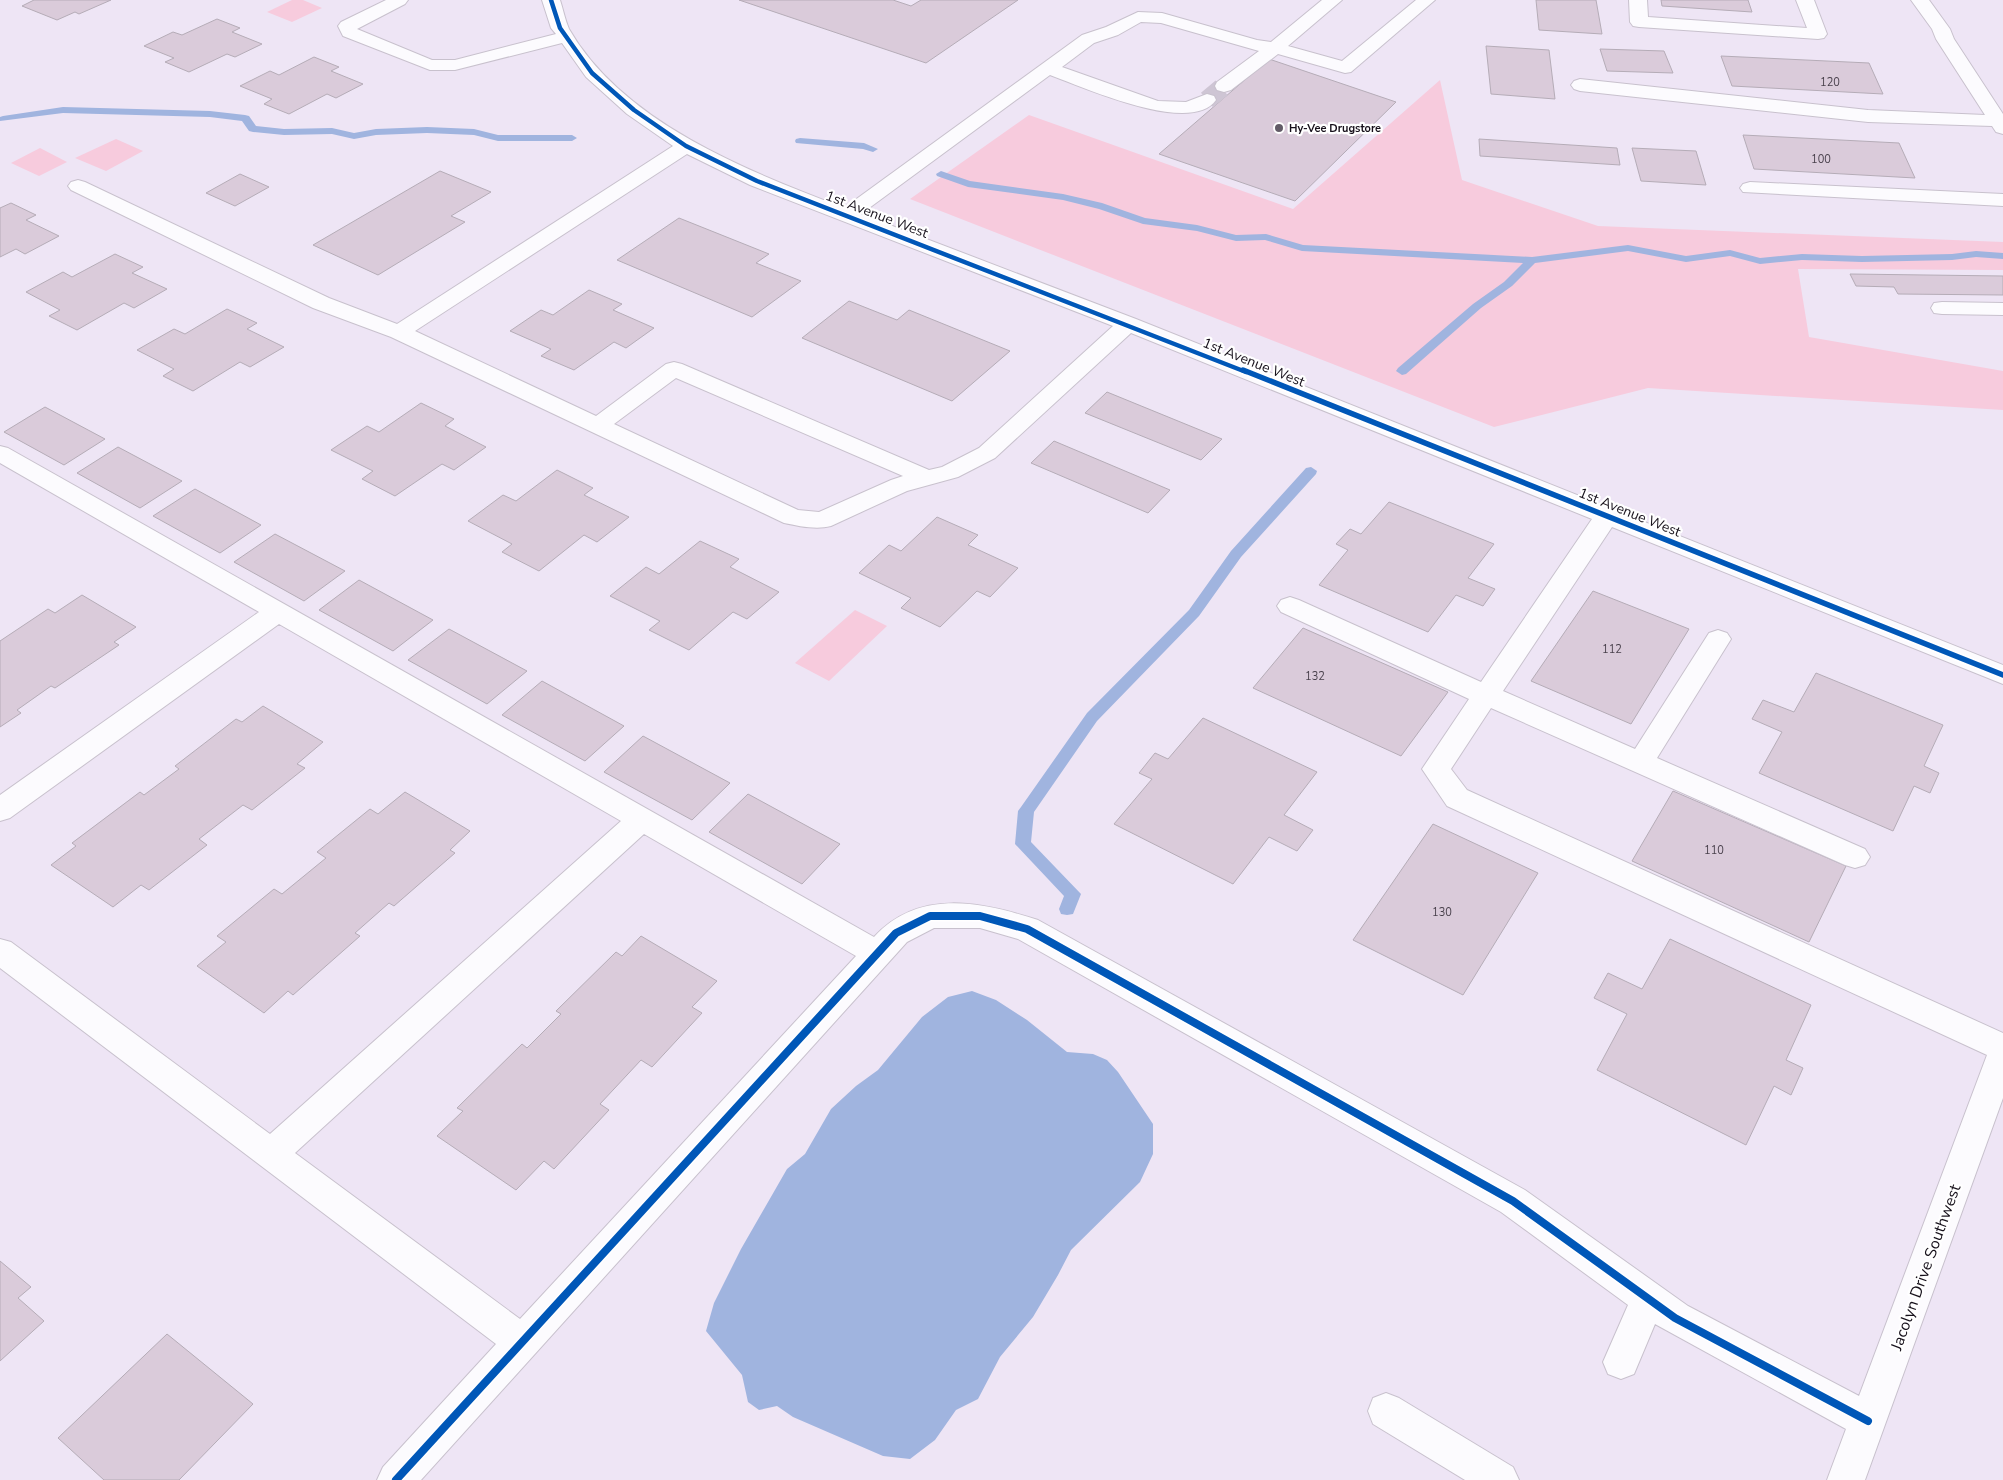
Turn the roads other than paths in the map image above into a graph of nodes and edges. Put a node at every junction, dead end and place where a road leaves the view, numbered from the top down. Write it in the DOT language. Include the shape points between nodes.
graph roads {
  1 [pos="399,0"];
  2 [pos="551,0"];
  3 [pos="1333,0"];
  4 [pos="1426,0"];
  5 [pos="1638,0"];
  6 [pos="1805,0"];
  7 [pos="1920,0"];
  8 [pos="1938,0"];
  9 [pos="1941,29"];
  10 [pos="566,37"];
  11 [pos="1275,48"];
  12 [pos="1048,68"];
  13 [pos="1580,85"];
  14 [pos="1224,86"];
  15 [pos="1206,100"];
  16 [pos="2002,123"];
  17 [pos="686,146"];
  18 [pos="78,186"];
  19 [pos="1750,188"];
  20 [pos="2003,200"];
  21 [pos="847,215"];
  22 [pos="1942,308"];
  23 [pos="2003,309"];
  24 [pos="1128,324"];
  25 [pos="399,332"];
  26 [pos="598,425"];
  27 [pos="0,453"];
  28 [pos="927,478"];
  29 [pos="1607,516"];
  30 [pos="1290,606"];
  31 [pos="278,612"];
  32 [pos="1718,639"];
  33 [pos="2003,675"];
  34 [pos="1486,695"];
  35 [pos="1640,763"];
  36 [pos="0,810"];
  37 [pos="642,820"];
  38 [pos="1855,857"];
  39 [pos="0,950"];
  40 [pos="878,954"];
  41 [pos="2003,1048"];
  42 [pos="2003,1054"];
  43 [pos="271,1154"];
  44 [pos="1648,1299"];
  45 [pos="522,1342"];
  46 [pos="1620,1362"];
  47 [pos="1386,1410"];
  48 [pos="1868,1421"];
  49 [pos="396,1480"];
  50 [pos="1500,1480"];
  51 [pos="1846,1480"];
  1 -- 10 [label="street" via="347,26 349,32 430,65 455,65"];
  2 -- 10 [label="street, 1st Avenue West"];
  3 -- 11 [label="street"];
  4 -- 11 [label="street" via="1345,68"];
  5 -- 6 [label="street" via="1639,22 1818,34"];
  7 -- 9 [label="street"];
  8 -- 9 [label="street"];
  9 -- 16 [label="street"];
  10 -- 17 [label="street, 1st Avenue West" via="592,73 634,110"];
  11 -- 12 [label="street" via="1162,18 1138,17 1088,39"];
  11 -- 14 [label="street"];
  12 -- 15 [label="street" via="1156,106 1189,108"];
  12 -- 21 [label="street"];
  13 -- 16 [label="street" via="1868,116"];
  17 -- 21 [label="street, 1st Avenue West" via="757,181"];
  17 -- 25 [label="street"];
  18 -- 25 [label="street" via="321,303"];
  19 -- 20 [label="street"];
  21 -- 24 [label="street, 1st Avenue West"];
  22 -- 23 [label="street"];
  24 -- 28 [label="street" via="987,453 950,472"];
  24 -- 29 [label="street, 1st Avenue West"];
  25 -- 26 [label="street"];
  26 -- 28 [label="street" via="793,517 822,520 899,485"];
  26 -- 28 [label="street" via="674,369"];
  27 -- 31 [label="street"];
  29 -- 33 [label="street, 1st Avenue West"];
  29 -- 34 [label="street"];
  30 -- 34 [label="street"];
  31 -- 36 [label="street"];
  31 -- 37 [label="street"];
  32 -- 35 [label="street"];
  34 -- 35 [label="street"];
  34 -- 41 [label="street" via="1436,769 1457,798"];
  35 -- 38 [label="street"];
  37 -- 40 [label="street"];
  37 -- 43 [label="street"];
  39 -- 43 [label="street"];
  40 -- 44 [label="street" via="896,934 930,916 980,916 1027,929 1513,1201"];
  40 -- 45 [label="street"];
  42 -- 48 [label="street, Jacolyn Drive Southwest"];
  43 -- 45 [label="street"];
  44 -- 46 [label="street"];
  44 -- 48 [label="street" via="1675,1318"];
  45 -- 49 [label="street"];
  47 -- 50 [label="street"];
  48 -- 51 [label="street, Jacolyn Drive Southwest"];
}
